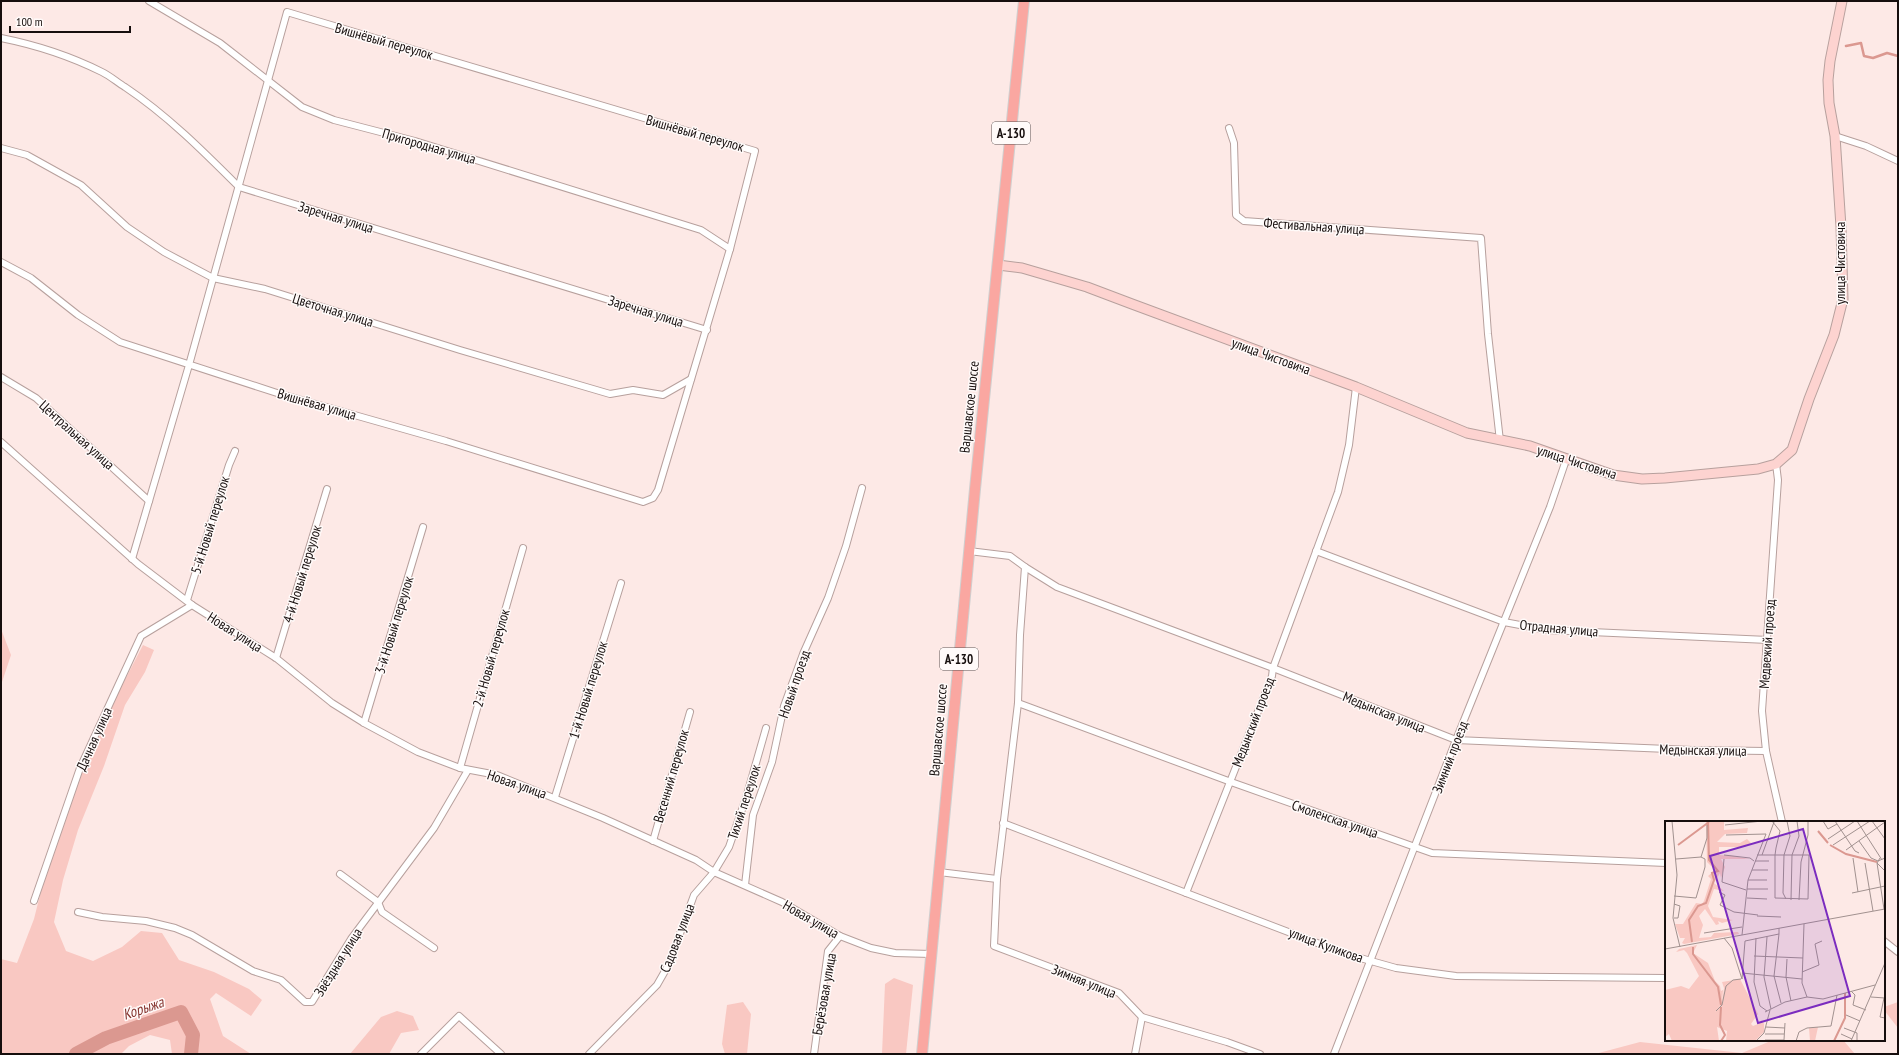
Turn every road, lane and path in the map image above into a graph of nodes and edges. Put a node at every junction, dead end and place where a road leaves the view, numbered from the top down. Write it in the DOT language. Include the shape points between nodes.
graph roads {
  1 [pos="149,1"];
  2 [pos="1024,1"];
  3 [pos="1842,1"];
  4 [pos="1,38"];
  5 [pos="269,82"];
  6 [pos="1229,128"];
  7 [pos="1835,136"];
  8 [pos="1,148"];
  9 [pos="1898,161"];
  10 [pos="239,187"];
  11 [pos="730,249"];
  12 [pos="1,262"];
  13 [pos="998,265"];
  14 [pos="213,278"];
  15 [pos="707,330"];
  16 [pos="189,365"];
  17 [pos="1,376"];
  18 [pos="691,379"];
  19 [pos="1356,388"];
  20 [pos="1500,441"];
  21 [pos="1,442"];
  22 [pos="235,451"];
  23 [pos="1566,460"];
  24 [pos="1776,464"];
  25 [pos="862,488"];
  26 [pos="327,490"];
  27 [pos="653,498"];
  28 [pos="149,501"];
  29 [pos="424,526"];
  30 [pos="523,548"];
  31 [pos="969,551"];
  32 [pos="1316,551"];
  33 [pos="132,558"];
  34 [pos="1025,567"];
  35 [pos="621,583"];
  36 [pos="186,600"];
  37 [pos="192,605"];
  38 [pos="1504,622"];
  39 [pos="1768,640"];
  40 [pos="276,658"];
  41 [pos="1273,668"];
  42 [pos="1018,703"];
  43 [pos="690,712"];
  44 [pos="364,723"];
  45 [pos="766,728"];
  46 [pos="1456,740"];
  47 [pos="1766,751"];
  48 [pos="460,768"];
  49 [pos="468,770"];
  50 [pos="1231,782"];
  51 [pos="555,797"];
  52 [pos="1782,821"];
  53 [pos="1004,823"];
  54 [pos="653,841"];
  55 [pos="1415,848"];
  56 [pos="1665,863"];
  57 [pos="714,872"];
  58 [pos="939,872"];
  59 [pos="340,874"];
  60 [pos="997,879"];
  61 [pos="745,886"];
  62 [pos="1186,893"];
  63 [pos="34,901"];
  64 [pos="378,902"];
  65 [pos="78,912"];
  66 [pos="840,936"];
  67 [pos="1885,943"];
  68 [pos="434,948"];
  69 [pos="1898,952"];
  70 [pos="931,954"];
  71 [pos="1371,961"];
  72 [pos="1665,978"];
  73 [pos="1142,1017"];
  74 [pos="421,1054"];
  75 [pos="501,1054"];
  76 [pos="589,1054"];
  77 [pos="814,1054"];
  78 [pos="922,1054"];
  79 [pos="1135,1054"];
  80 [pos="1260,1054"];
  81 [pos="1334,1054"];
  1 -- 5 [label="street, Пригородная улица" via="220,43"];
  2 -- 13 [label="main road, А-130"];
  3 -- 7 [label="street, улица Чистовича" via="1828,80"];
  4 -- 10 [label="street, Заречная улица" via="62,54 103,72 151,105"];
  5 -- 10 [label="street"];
  5 -- 11 [label="street, Пригородная улица" via="302,107 334,120 415,141 701,230"];
  5 -- 11 [label="street, Вишнёвый переулок" via="287,12 755,151"];
  6 -- 20 [label="street, Фестивальная улица" via="1234,143 1236,215 1244,221 1481,238"];
  7 -- 9 [label="street" via="1866,146"];
  7 -- 24 [label="street, улица Чистовича" via="1843,300 1834,335 1792,450"];
  8 -- 14 [label="street, Цветочная улица" via="27,155 81,185 127,227 164,252"];
  10 -- 14 [label="street"];
  10 -- 15 [label="street, Заречная улица"];
  11 -- 15 [label="street, Вишнёвый переулок"];
  12 -- 16 [label="street, Вишнёвая улица" via="32,278 78,315 120,342"];
  13 -- 19 [label="street, улица Чистовича" via="1022,268 1087,288"];
  13 -- 31 [label="main road, Варшавское шоссе / А-130"];
  14 -- 16 [label="street"];
  14 -- 18 [label="street, Цветочная улица" via="265,289 610,394 633,390 663,395"];
  15 -- 18 [label="street, Вишнёвый переулок"];
  16 -- 27 [label="street, Вишнёвая улица" via="643,502"];
  16 -- 28 [label="street"];
  17 -- 28 [label="street, Центральная улица" via="36,398"];
  18 -- 27 [label="street, Вишнёвый переулок" via="658,490"];
  19 -- 20 [label="street, улица Чистовича" via="1467,434"];
  19 -- 32 [label="street, Медынский проезд" via="1349,445 1338,492"];
  20 -- 23 [label="street, улица Чистовича" via="1530,446"];
  21 -- 33 [label="street, Новая улица"];
  22 -- 36 [label="street, 5-й Новый переулок"];
  23 -- 24 [label="street, улица Чистовича" via="1613,475 1642,479 1758,469"];
  23 -- 38 [label="street, Зимний проезд"];
  24 -- 39 [label="street, Медвежий проезд" via="1778,480"];
  25 -- 61 [label="street, Новый проезд" via="828,598 803,654 784,706 772,762 754,815"];
  26 -- 40 [label="street, 4-й Новый переулок"];
  28 -- 33 [label="street"];
  29 -- 44 [label="street, 3-й Новый переулок"];
  30 -- 48 [label="street, 2-й Новый переулок"];
  31 -- 34 [label="street, Медынская улица" via="1010,556"];
  31 -- 58 [label="main road, Варшавское шоссе / А-130"];
  32 -- 38 [label="street, Отрадная улица"];
  32 -- 41 [label="street, Медынский проезд"];
  33 -- 36 [label="street, Новая улица"];
  34 -- 41 [label="street, Медынская улица" via="1057,587"];
  34 -- 42 [label="street"];
  35 -- 51 [label="street, 1-й Новый переулок"];
  36 -- 37 [label="street, Новая улица"];
  37 -- 40 [label="street, Новая улица"];
  37 -- 63 [label="street, Дачная улица" via="142,636 80,768"];
  38 -- 39 [label="street, Отрадная улица" via="1548,630"];
  38 -- 46 [label="street, Зимний проезд"];
  39 -- 47 [label="street, Медвежий проезд" via="1762,712"];
  40 -- 44 [label="street, Новая улица" via="332,703"];
  41 -- 46 [label="street, Медынская улица"];
  41 -- 50 [label="street, Медынский проезд"];
  42 -- 50 [label="street, Смоленская улица"];
  42 -- 53 [label="street"];
  43 -- 54 [label="street, Весенний переулок"];
  44 -- 48 [label="street, Новая улица" via="418,752"];
  45 -- 57 [label="street, Тихий переулок" via="729,847"];
  46 -- 47 [label="street, Медынская улица"];
  46 -- 55 [label="street, Зимний проезд"];
  47 -- 52 [label="street, Медвежий проезд"];
  48 -- 49 [label="street, Новая улица"];
  49 -- 51 [label="street, Новая улица" via="497,775"];
  49 -- 64 [label="street, Звёздная улица" via="434,828"];
  50 -- 55 [label="street, Смоленская улица"];
  50 -- 62 [label="street, Медынский проезд"];
  51 -- 54 [label="street, Новая улица"];
  53 -- 60 [label="street"];
  53 -- 62 [label="street, улица Куликова"];
  54 -- 57 [label="street, Новая улица" via="696,860"];
  55 -- 56 [label="street, Смоленская улица" via="1432,853"];
  55 -- 71 [label="street, Зимний проезд"];
  57 -- 61 [label="street, Новая улица"];
  57 -- 76 [label="street, Садовая улица" via="692,900 661,980"];
  58 -- 60 [label="street"];
  58 -- 70 [label="main road, Варшавское шоссе / А-130"];
  59 -- 64 [label="street"];
  60 -- 73 [label="street, Зимняя улица" via="994,946 1119,993"];
  61 -- 66 [label="street, Новая улица" via="782,902"];
  62 -- 71 [label="street, улица Куликова" via="1346,954"];
  64 -- 65 [label="street, Звёздная улица" via="351,939 312,1002 305,1002 281,980 253,971 192,935 175,928 146,921"];
  64 -- 68 [label="street" via="382,912"];
  66 -- 70 [label="street, Новая улица" via="871,948 895,953"];
  66 -- 77 [label="street, Берёзовая улица" via="828,951"];
  67 -- 69 [label="street"];
  70 -- 78 [label="main road, Варшавское шоссе / А-130"];
  71 -- 72 [label="street, улица Куликова" via="1396,968 1456,976"];
  71 -- 81 [label="street, Зимний проезд"];
  73 -- 79 [label="street"];
  73 -- 80 [label="street"];
  74 -- 75 [label="street" via="459,1016"];
}
